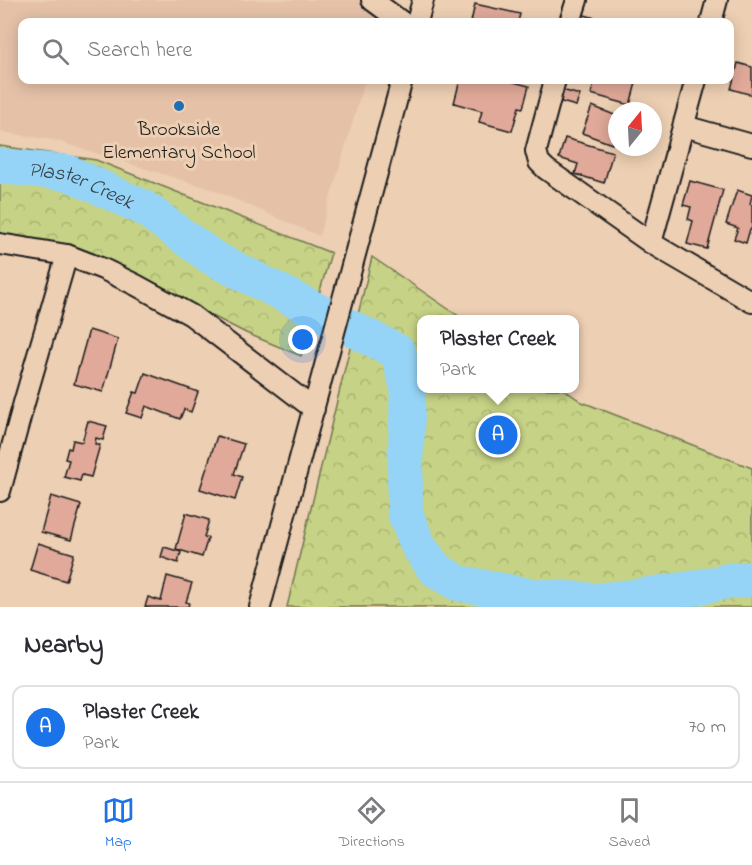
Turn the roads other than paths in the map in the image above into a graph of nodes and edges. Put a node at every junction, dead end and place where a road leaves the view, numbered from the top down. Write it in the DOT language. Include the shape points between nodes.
graph roads {
  1 [pos="372,0"];
  2 [pos="423,0"];
  3 [pos="577,0"];
  4 [pos="717,0"];
  5 [pos="397,18"];
  6 [pos="418,18"];
  7 [pos="571,18"];
  8 [pos="712,18"];
  9 [pos="401,84"];
  10 [pos="554,84"];
  11 [pos="695,84"];
  12 [pos="684,126"];
  13 [pos="752,145"];
  14 [pos="651,243"];
  15 [pos="0,244"];
  16 [pos="67,255"];
  17 [pos="752,302"];
  18 [pos="314,409"];
  19 [pos="0,491"];
  20 [pos="260,607"];
  1 -- 5 [label="street"];
  2 -- 6 [label="street"];
  3 -- 7 [label="street"];
  4 -- 8 [label="street"];
  9 -- 18 [label="street"];
  10 -- 14 [label="street" via="536,151 539,162"];
  11 -- 12 [label="street"];
  12 -- 13 [label="street"];
  12 -- 14 [label="street"];
  14 -- 17 [label="street"];
  15 -- 16 [label="street"];
  16 -- 18 [label="street" via="103,269 191,315"];
  16 -- 19 [label="street"];
  18 -- 20 [label="street"];
}
